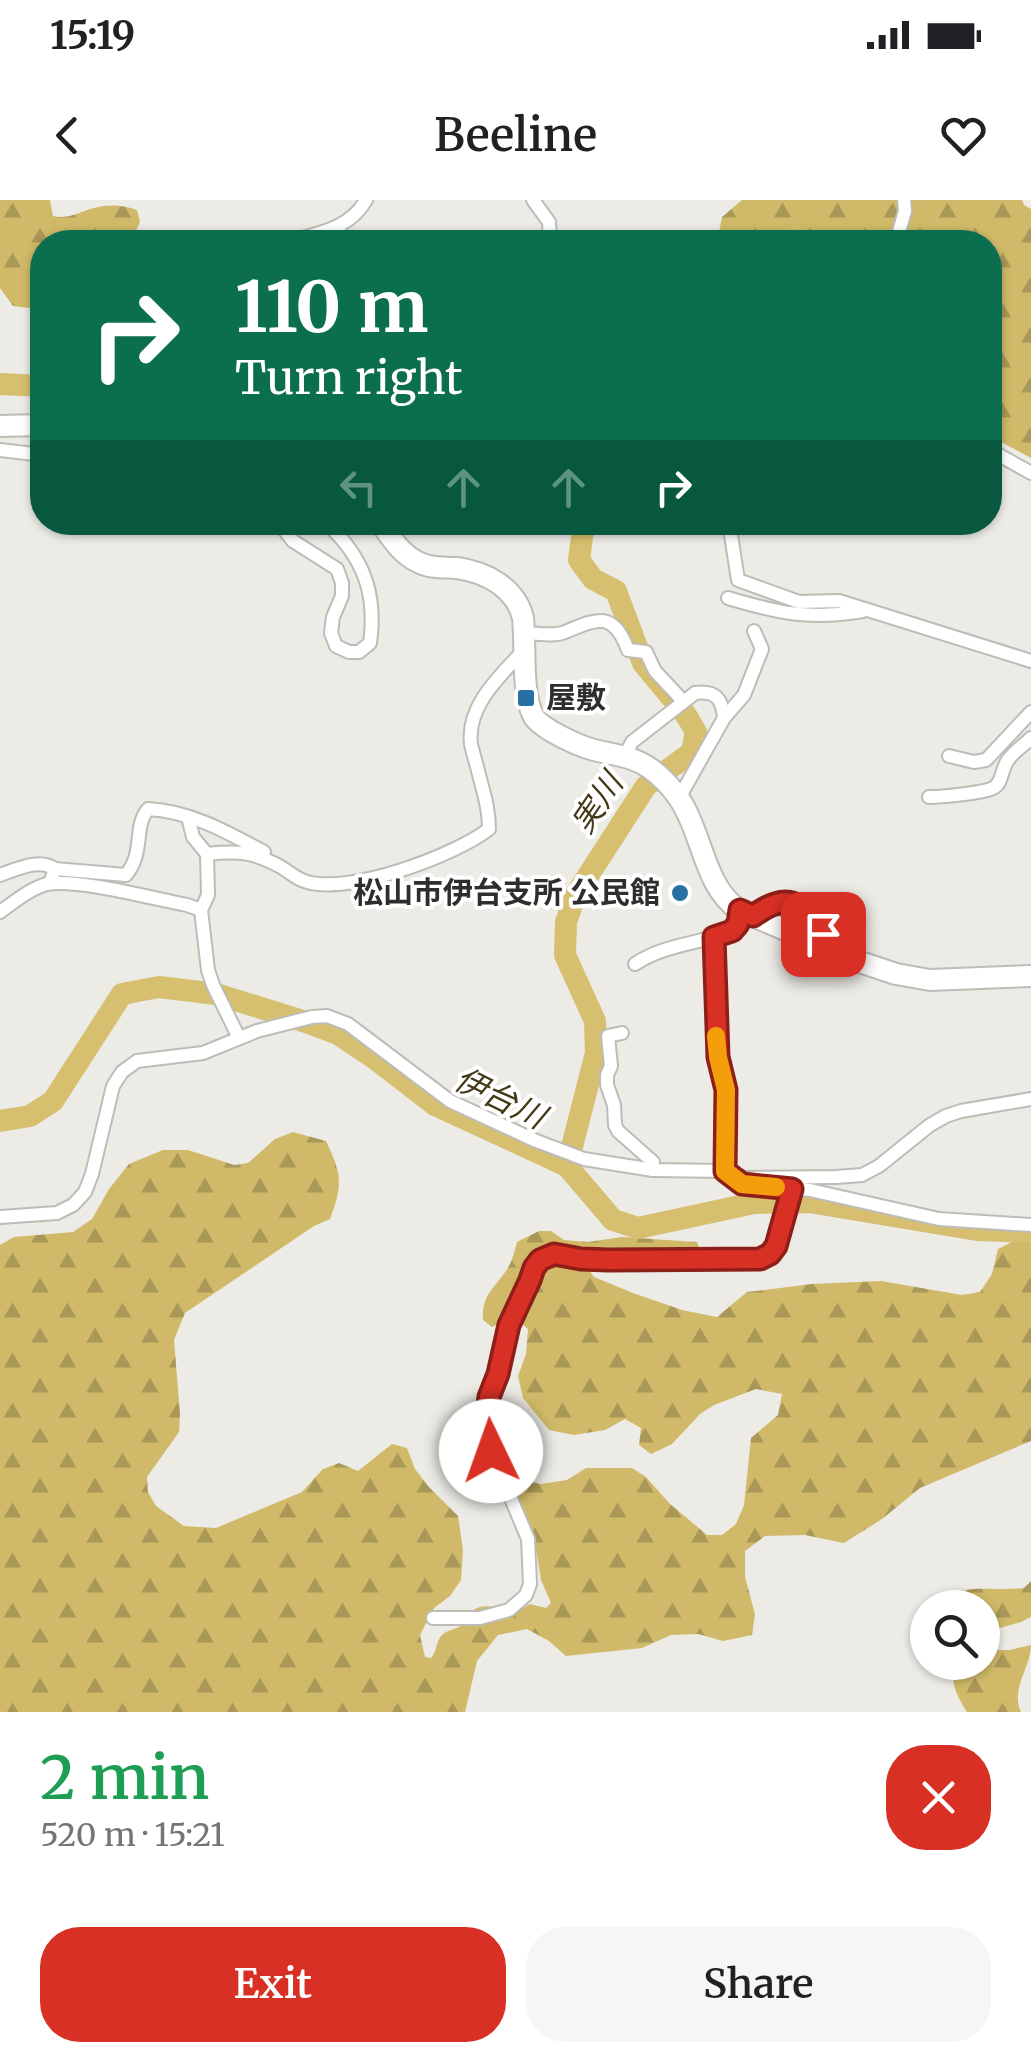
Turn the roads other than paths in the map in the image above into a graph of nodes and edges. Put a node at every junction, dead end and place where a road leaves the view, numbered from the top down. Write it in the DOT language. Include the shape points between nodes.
graph roads {
  1 [pos="366,200"];
  2 [pos="533,200"];
  3 [pos="904,200"];
  4 [pos="338,227"];
  5 [pos="328,230"];
  6 [pos="339,230"];
  7 [pos="549,230"];
  8 [pos="899,230"];
  9 [pos="30,425"];
  10 [pos="0,426"];
  11 [pos="0,450"];
  12 [pos="30,454"];
  13 [pos="1002,457"];
  14 [pos="1031,473"];
  15 [pos="289,535"];
  16 [pos="337,535"];
  17 [pos="389,535"];
  18 [pos="730,535"];
  19 [pos="728,598"];
  20 [pos="866,610"];
  21 [pos="754,631"];
  22 [pos="525,640"];
  23 [pos="1031,661"];
  24 [pos="679,704"];
  25 [pos="1031,712"];
  26 [pos="724,718"];
  27 [pos="1031,738"];
  28 [pos="625,755"];
  29 [pos="948,756"];
  30 [pos="930,797"];
  31 [pos="680,798"];
  32 [pos="188,817"];
  33 [pos="207,854"];
  34 [pos="280,866"];
  35 [pos="55,869"];
  36 [pos="0,875"];
  37 [pos="50,883"];
  38 [pos="201,910"];
  39 [pos="0,912"];
  40 [pos="746,913"];
  41 [pos="714,937"];
  42 [pos="635,964"];
  43 [pos="1031,976"];
  44 [pos="622,1033"];
  45 [pos="239,1038"];
  46 [pos="1031,1098"];
  47 [pos="653,1170"];
  48 [pos="725,1171"];
  49 [pos="792,1193"];
  50 [pos="0,1217"];
  51 [pos="1031,1224"];
  52 [pos="434,1618"];
  1 -- 4 [label="street" via="357,216"];
  2 -- 7 [label="street"];
  3 -- 8 [label="street"];
  4 -- 5 [label="street"];
  4 -- 6 [label="street"];
  9 -- 10 [label="main road"];
  11 -- 12 [label="street"];
  13 -- 14 [label="street"];
  15 -- 16 [label="street" via="337,569 342,596 332,633 336,646 360,652 370,644 372,626 366,574"];
  17 -- 22 [label="main road" via="420,564 496,581 520,607"];
  18 -- 20 [label="street" via="738,580 800,602 839,601"];
  19 -- 20 [label="street" via="777,613"];
  20 -- 23 [label="street"];
  21 -- 26 [label="street" via="762,649 744,695"];
  22 -- 24 [label="street" via="610,623 628,650 646,652"];
  22 -- 28 [label="main road" via="536,721 575,744"];
  22 -- 34 [label="street" via="471,723 489,829 458,848 359,882 304,882"];
  24 -- 26 [label="street" via="694,693 714,694"];
  24 -- 28 [label="street"];
  25 -- 29 [label="street" via="986,760"];
  26 -- 31 [label="street"];
  27 -- 30 [label="street" via="1006,762 993,788"];
  28 -- 31 [label="main road"];
  31 -- 40 [label="main road" via="718,890"];
  32 -- 33 [label="street"];
  32 -- 34 [label="street"];
  32 -- 35 [label="street" via="144,812 139,850 126,875"];
  33 -- 34 [label="street" via="238,851"];
  33 -- 38 [label="street" via="208,895"];
  35 -- 36 [label="street" via="36,864"];
  35 -- 37 [label="street"];
  37 -- 38 [label="street"];
  37 -- 39 [label="street"];
  38 -- 45 [label="street" via="208,970"];
  40 -- 41 [label="street" via="732,931"];
  40 -- 43 [label="main road" via="896,974 930,980"];
  41 -- 42 [label="street" via="672,946"];
  41 -- 48 [label="street"];
  44 -- 47 [label="street" via="608,1036 614,1125 653,1162"];
  45 -- 47 [label="street" via="312,1017 338,1019 468,1111 584,1159"];
  45 -- 50 [label="street" via="203,1053 137,1061 122,1072 85,1192 56,1213"];
  46 -- 48 [label="street" via="946,1116 862,1175 745,1178"];
  47 -- 48 [label="street"];
  48 -- 49 [label="street" via="742,1184"];
  49 -- 51 [label="street" via="810,1190 939,1219"];
  49 -- 52 [label="street" via="776,1246 760,1259 554,1254 540,1260 509,1325 486,1418 491,1451 528,1538 530,1584 509,1610"];
}
